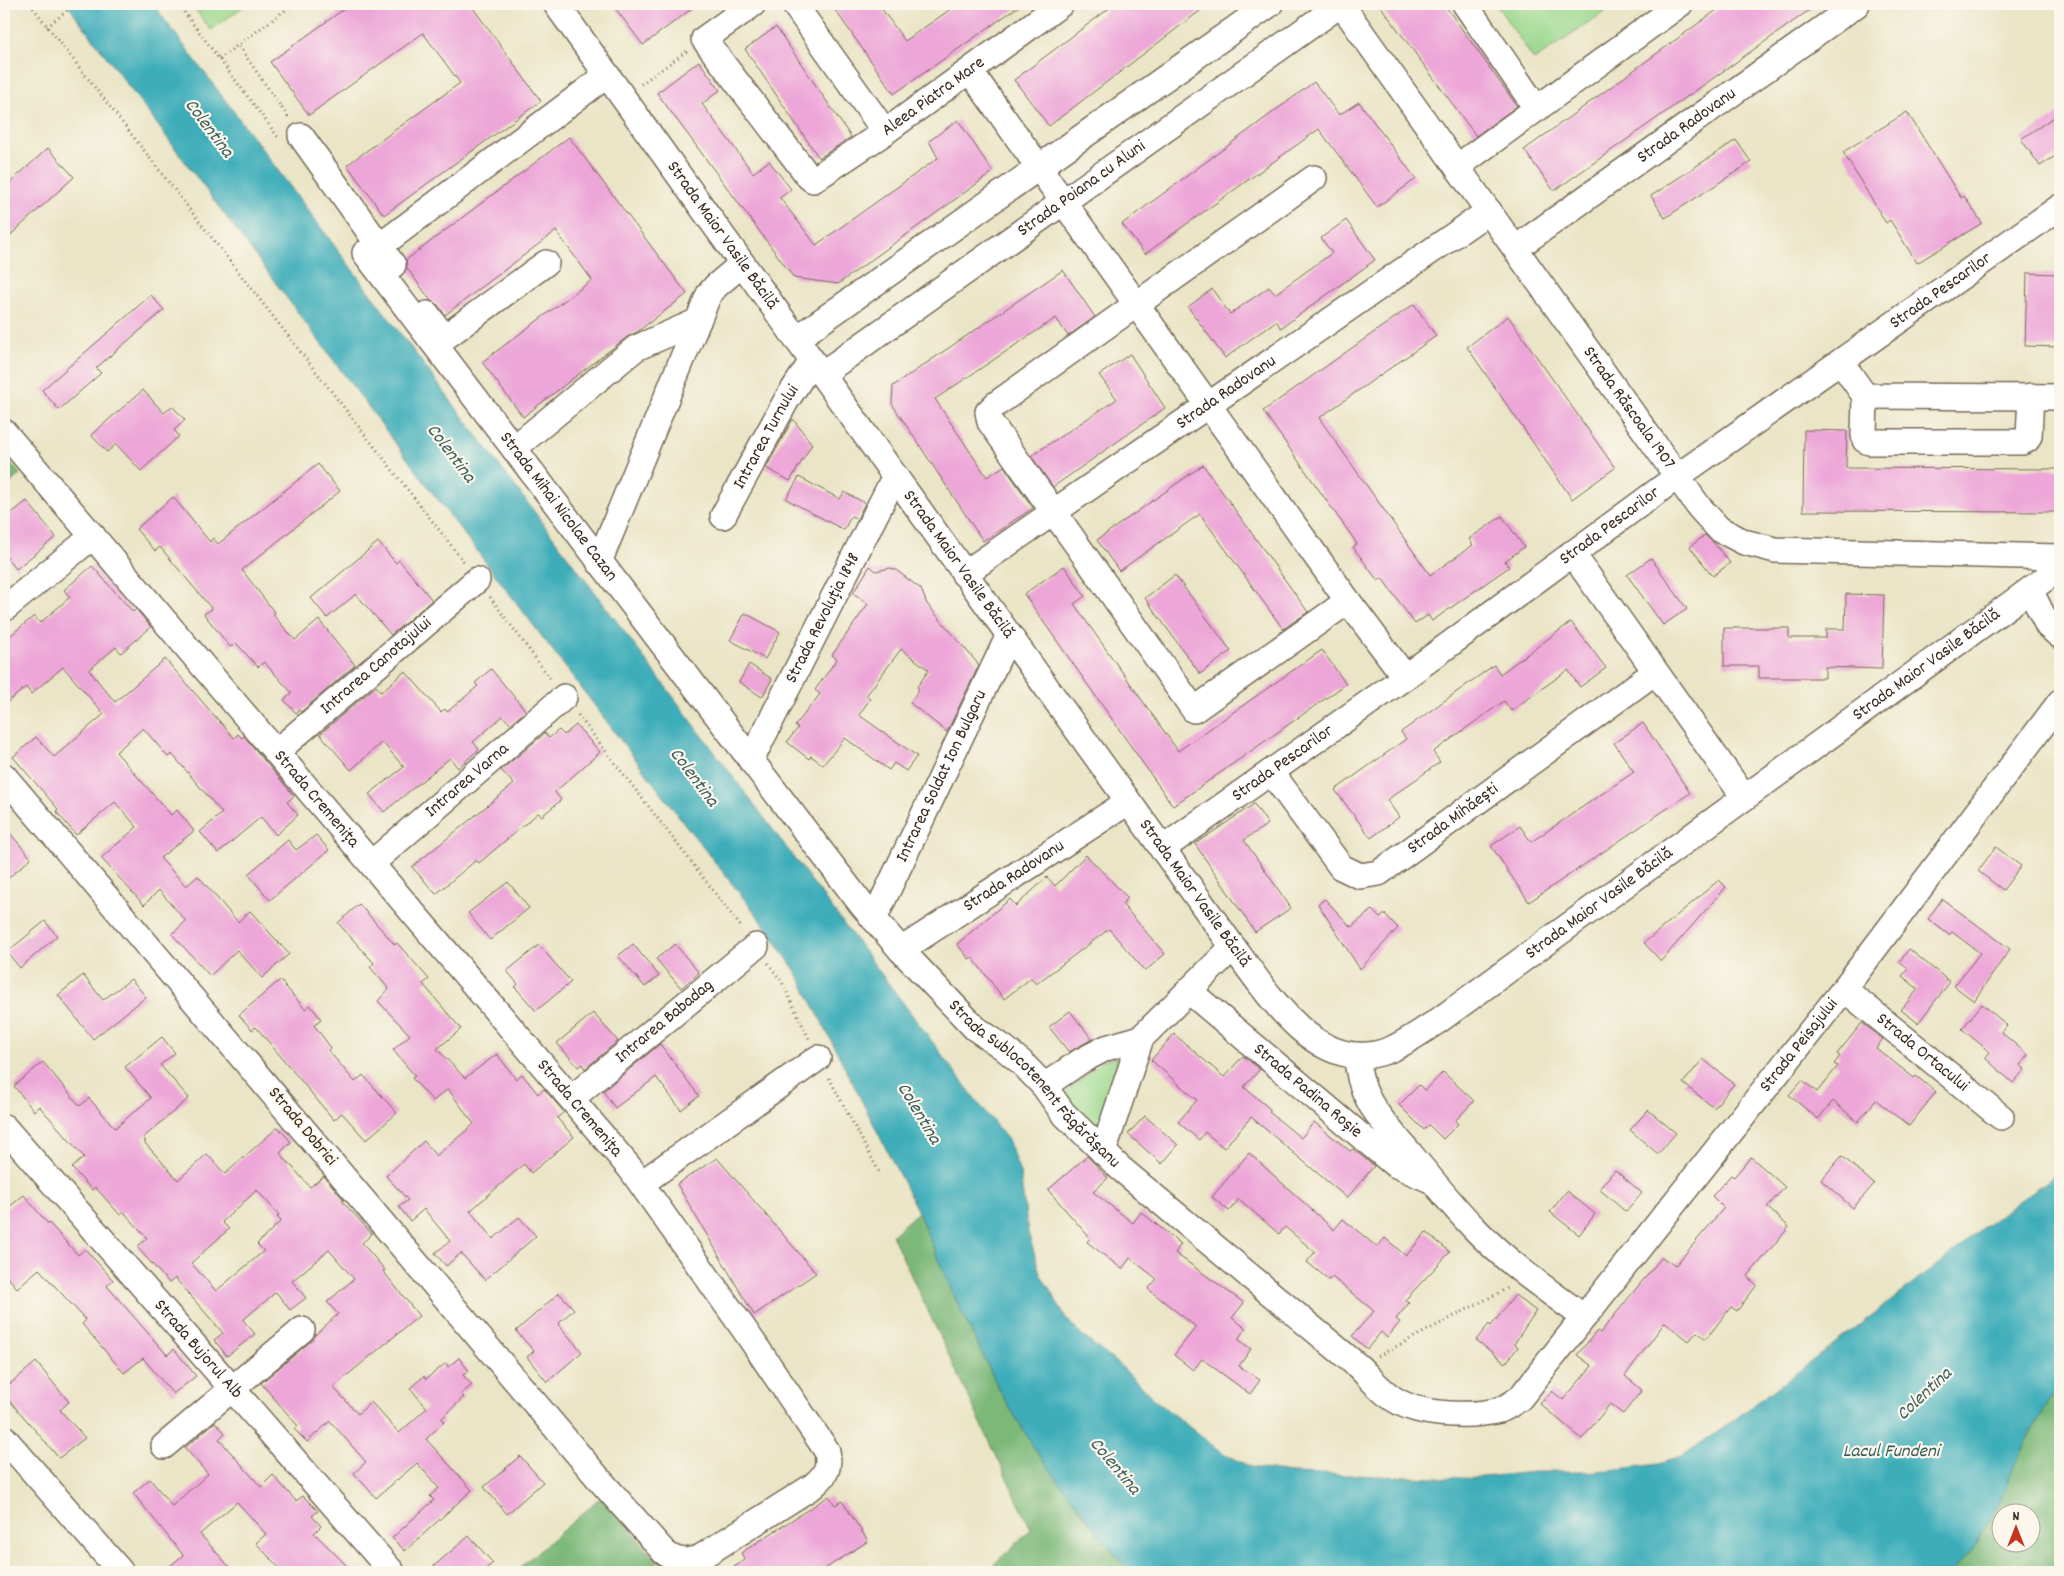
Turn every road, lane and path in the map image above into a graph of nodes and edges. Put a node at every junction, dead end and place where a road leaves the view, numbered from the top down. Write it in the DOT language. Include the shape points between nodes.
graph roads {
  1 [pos="75,4"];
  2 [pos="178,4"];
  3 [pos="294,4"];
  4 [pos="536,4"];
  5 [pos="556,4"];
  6 [pos="753,4"];
  7 [pos="794,4"];
  8 [pos="1061,4"];
  9 [pos="1270,4"];
  10 [pos="1341,4"];
  11 [pos="1465,4"];
  12 [pos="1680,4"];
  13 [pos="1857,4"];
  14 [pos="47,27"];
  15 [pos="704,40"];
  16 [pos="238,45"];
  17 [pos="586,46"];
  18 [pos="219,59"];
  19 [pos="970,71"];
  20 [pos="607,75"];
  21 [pos="623,97"];
  22 [pos="1537,109"];
  23 [pos="885,132"];
  24 [pos="292,140"];
  25 [pos="1457,167"];
  26 [pos="1039,168"];
  27 [pos="1314,178"];
  28 [pos="1064,202"];
  29 [pos="2060,207"];
  30 [pos="1489,211"];
  31 [pos="2036,224"];
  32 [pos="2060,230"];
  33 [pos="1516,248"];
  34 [pos="373,250"];
  35 [pos="546,263"];
  36 [pos="742,264"];
  37 [pos="1137,305"];
  38 [pos="698,321"];
  39 [pos="796,339"];
  40 [pos="1841,362"];
  41 [pos="817,368"];
  42 [pos="1865,396"];
  43 [pos="2031,396"];
  44 [pos="2060,397"];
  45 [pos="1208,405"];
  46 [pos="4,432"];
  47 [pos="524,440"];
  48 [pos="895,476"];
  49 [pos="1678,476"];
  50 [pos="1054,512"];
  51 [pos="723,516"];
  52 [pos="93,536"];
  53 [pos="1572,553"];
  54 [pos="2060,557"];
  55 [pos="598,562"];
  56 [pos="2060,568"];
  57 [pos="964,574"];
  58 [pos="477,580"];
  59 [pos="2030,590"];
  60 [pos="1348,601"];
  61 [pos="4,609"];
  62 [pos="1009,635"];
  63 [pos="2060,636"];
  64 [pos="1655,672"];
  65 [pos="1405,676"];
  66 [pos="564,697"];
  67 [pos="2060,702"];
  68 [pos="276,752"];
  69 [pos="751,760"];
  70 [pos="1270,772"];
  71 [pos="4,776"];
  72 [pos="1744,797"];
  73 [pos="1128,802"];
  74 [pos="1162,849"];
  75 [pos="372,864"];
  76 [pos="874,919"];
  77 [pos="756,946"];
  78 [pos="1233,947"];
  79 [pos="901,950"];
  80 [pos="1844,989"];
  81 [pos="1189,991"];
  82 [pos="1141,1038"];
  83 [pos="1357,1055"];
  84 [pos="818,1058"];
  85 [pos="1044,1086"];
  86 [pos="572,1098"];
  87 [pos="2001,1117"];
  88 [pos="4,1127"];
  89 [pos="1103,1152"];
  90 [pos="636,1175"];
  91 [pos="1433,1181"];
  92 [pos="1528,1277"];
  93 [pos="1584,1317"];
  94 [pos="302,1330"];
  95 [pos="1359,1367"];
  96 [pos="1532,1385"];
  97 [pos="232,1389"];
  98 [pos="4,1438"];
  99 [pos="164,1446"];
  100 [pos="121,1572"];
  101 [pos="392,1572"];
  1 -- 14 [label="path"];
  2 -- 18 [label="path"];
  3 -- 16 [label="path"];
  4 -- 17 [label="street"];
  5 -- 17 [label="street, Strada Maior Vasile Băcilă"];
  6 -- 15 [label="street"];
  7 -- 23 [label="street, Aleea Piatra Mare"];
  8 -- 19 [label="street, Aleea Piatra Mare"];
  9 -- 26 [label="street"];
  10 -- 25 [label="street, Strada Răscoala 1907"];
  10 -- 28 [label="street, Strada Poiana cu Aluni"];
  11 -- 22 [label="street"];
  12 -- 22 [label="street"];
  13 -- 33 [label="street, Strada Radovanu"];
  15 -- 21 [label="path"];
  15 -- 23 [label="street" via="813,180"];
  16 -- 18 [label="path"];
  16 -- 24 [label="path"];
  17 -- 20 [label="street, Strada Maior Vasile Băcilă"];
  18 -- 24 [label="path"];
  19 -- 23 [label="street, Aleea Piatra Mare"];
  19 -- 26 [label="street"];
  20 -- 21 [label="street, Strada Maior Vasile Băcilă"];
  20 -- 34 [label="street"];
  21 -- 36 [label="street, Strada Maior Vasile Băcilă"];
  22 -- 25 [label="street"];
  24 -- 34 [label="street"];
  25 -- 30 [label="street, Strada Răscoala 1907"];
  26 -- 28 [label="street"];
  26 -- 39 [label="street"];
  27 -- 37 [label="street"];
  28 -- 37 [label="street"];
  28 -- 41 [label="street, Strada Poiana cu Aluni"];
  29 -- 31 [label="street, Strada Pescarilor"];
  30 -- 33 [label="street, Strada Răscoala 1907"];
  30 -- 45 [label="street, Strada Radovanu"];
  31 -- 32 [label="street"];
  31 -- 40 [label="street, Strada Pescarilor"];
  33 -- 49 [label="street, Strada Răscoala 1907"];
  34 -- 35 [label="street" via="444,338"];
  34 -- 55 [label="street, Strada Mihai Nicolae Cazan"];
  36 -- 38 [label="street" via="709,294"];
  36 -- 39 [label="street, Strada Maior Vasile Băcilă"];
  37 -- 45 [label="street"];
  37 -- 50 [label="street" via="988,412 990,422"];
  38 -- 47 [label="street" via="636,348"];
  38 -- 55 [label="street"];
  39 -- 41 [label="street, Strada Maior Vasile Băcilă"];
  40 -- 42 [label="street"];
  40 -- 49 [label="street, Strada Pescarilor"];
  41 -- 48 [label="street, Strada Maior Vasile Băcilă"];
  41 -- 51 [label="street, Intrarea Turnului" via="786,401"];
  42 -- 43 [label="street"];
  42 -- 43 [label="street" via="1864,435 1869,442 2022,442 2029,436"];
  43 -- 44 [label="street"];
  45 -- 50 [label="street, Strada Radovanu"];
  45 -- 60 [label="street"];
  46 -- 52 [label="street, Strada Cremenița"];
  48 -- 57 [label="street, Strada Maior Vasile Băcilă"];
  48 -- 69 [label="street, Strada Revoluția 1848"];
  49 -- 53 [label="street, Strada Pescarilor"];
  49 -- 54 [label="street, Strada Răscoala 1907" via="1719,528 1744,542 1775,550"];
  50 -- 57 [label="street, Strada Radovanu"];
  50 -- 60 [label="street" via="1194,710"];
  52 -- 61 [label="street"];
  52 -- 68 [label="street, Strada Cremenița"];
  53 -- 64 [label="street"];
  53 -- 65 [label="street, Strada Pescarilor"];
  55 -- 69 [label="street, Strada Mihai Nicolae Cazan"];
  56 -- 59 [label="street, Strada Maior Vasile Băcilă"];
  57 -- 62 [label="street, Strada Maior Vasile Băcilă"];
  58 -- 68 [label="street, Intrarea Canotajului"];
  59 -- 63 [label="street" via="2045,620"];
  59 -- 72 [label="street, Strada Maior Vasile Băcilă"];
  60 -- 65 [label="street"];
  62 -- 73 [label="street, Strada Maior Vasile Băcilă"];
  62 -- 76 [label="street, Intrarea Soldat Ion Bulgaru"];
  64 -- 70 [label="street, Strada Mihăești" via="1379,873 1370,876 1360,876 1340,867"];
  64 -- 72 [label="street"];
  65 -- 70 [label="street, Strada Pescarilor"];
  66 -- 75 [label="street, Intrarea Varna"];
  67 -- 80 [label="street, Strada Peisajului"];
  68 -- 75 [label="street, Strada Cremenița"];
  69 -- 76 [label="street, Strada Sublocotenent Făgărășanu"];
  70 -- 74 [label="street, Strada Pescarilor"];
  71 -- 90 [label="street, Strada Dobrici" via="599,1479 664,1552 683,1562 701,1557 813,1486 827,1472 827,1451"];
  72 -- 83 [label="street, Strada Maior Vasile Băcilă" via="1438,1021 1387,1050"];
  73 -- 74 [label="street, Strada Maior Vasile Băcilă"];
  73 -- 79 [label="street, Strada Radovanu"];
  74 -- 78 [label="street, Strada Maior Vasile Băcilă"];
  75 -- 86 [label="street, Strada Cremenița"];
  76 -- 79 [label="street, Strada Sublocotenent Făgărășanu"];
  77 -- 86 [label="street, Intrarea Babadag"];
  78 -- 81 [label="street"];
  78 -- 83 [label="street, Strada Maior Vasile Băcilă" via="1298,1028 1334,1050"];
  79 -- 85 [label="street, Strada Sublocotenent Făgărășanu" via="975,1028 1004,1048"];
  80 -- 87 [label="street, Strada Ortacului"];
  80 -- 93 [label="street, Strada Peisajului"];
  81 -- 82 [label="street"];
  81 -- 91 [label="street, Strada Padina Roșie" via="1394,1164"];
  82 -- 85 [label="street" via="1098,1052"];
  82 -- 89 [label="street"];
  83 -- 91 [label="street, Strada Padina Roșie" via="1359,1078 1375,1111"];
  84 -- 90 [label="street"];
  85 -- 89 [label="street, Strada Sublocotenent Făgărășanu" via="1063,1114"];
  86 -- 90 [label="street, Strada Cremenița"];
  88 -- 97 [label="street, Strada Bujorul Alb"];
  89 -- 95 [label="street, Strada Sublocotenent Făgărășanu"];
  91 -- 92 [label="street, Strada Padina Roșie" via="1477,1231"];
  92 -- 93 [label="street, Strada Padina Roșie"];
  92 -- 95 [label="path"];
  93 -- 96 [label="street, Strada Peisajului"];
  94 -- 97 [label="street"];
  95 -- 96 [label="street, Strada Sublocotenent Făgărășanu" via="1396,1401 1430,1412 1484,1413 1502,1409 1520,1398"];
  97 -- 99 [label="street"];
  97 -- 101 [label="street, Strada Bujorul Alb"];
  98 -- 100 [label="street"];
}
